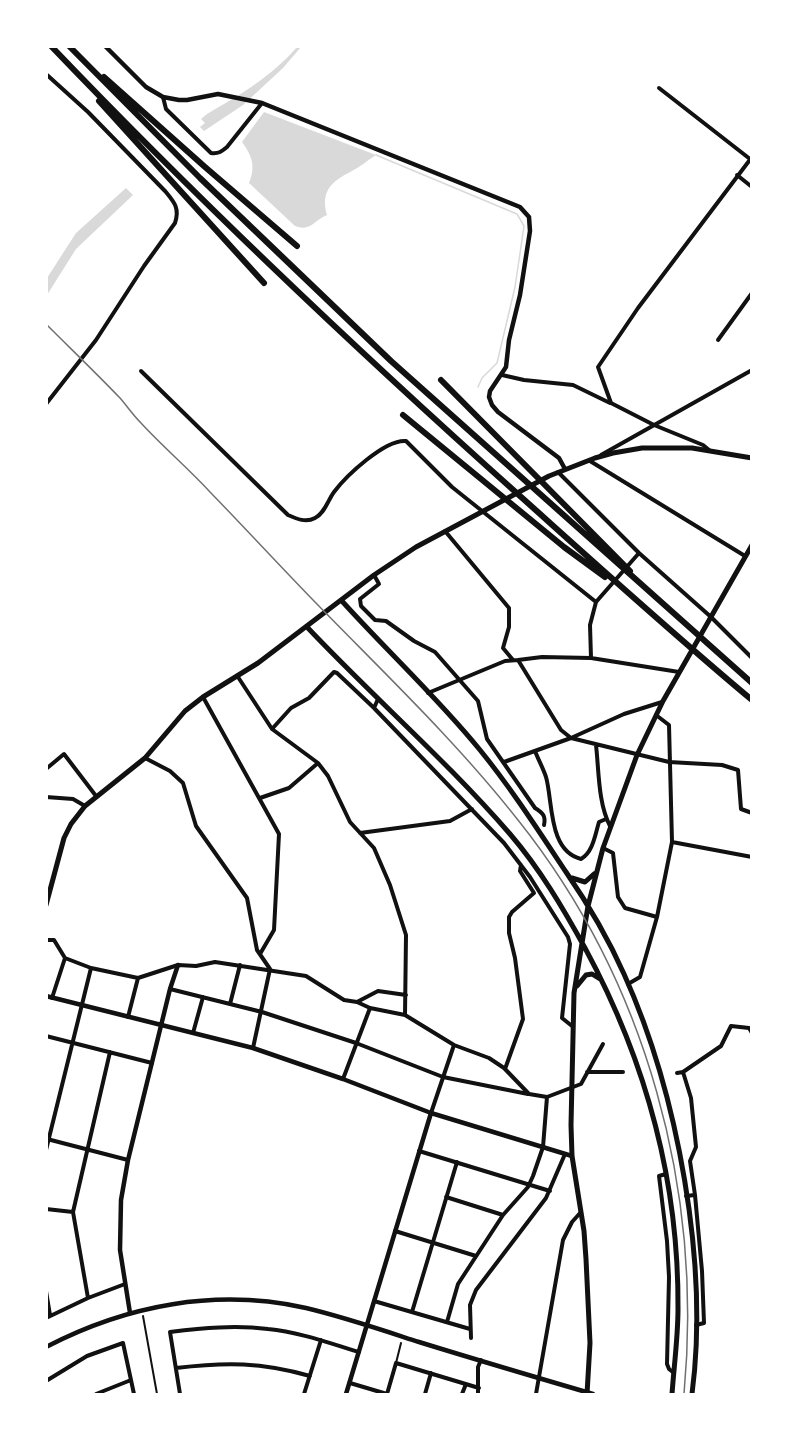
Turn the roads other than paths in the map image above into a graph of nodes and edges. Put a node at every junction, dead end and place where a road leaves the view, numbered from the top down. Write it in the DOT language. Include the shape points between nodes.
graph roads {
  1 [pos="51,46"];
  2 [pos="70,46"];
  3 [pos="105,46"];
  4 [pos="69,65"];
  5 [pos="46,74"];
  6 [pos="659,88"];
  7 [pos="164,97"];
  8 [pos="262,103"];
  9 [pos="751,158"];
  10 [pos="737,175"];
  11 [pos="752,187"];
  12 [pos="297,246"];
  13 [pos="264,283"];
  14 [pos="752,293"];
  15 [pos="718,340"];
  16 [pos="752,370"];
  17 [pos="141,371"];
  18 [pos="502,375"];
  19 [pos="441,380"];
  20 [pos="611,403"];
  21 [pos="46,404"];
  22 [pos="403,415"];
  23 [pos="654,425"];
  24 [pos="709,450"];
  25 [pos="752,458"];
  26 [pos="592,459"];
  27 [pos="565,469"];
  28 [pos="558,472"];
  29 [pos="483,510"];
  30 [pos="445,530"];
  31 [pos="752,545"];
  32 [pos="639,553"];
  33 [pos="745,556"];
  34 [pos="374,575"];
  35 [pos="634,599"];
  36 [pos="341,600"];
  37 [pos="596,602"];
  38 [pos="675,617"];
  39 [pos="711,617"];
  40 [pos="307,627"];
  41 [pos="591,658"];
  42 [pos="752,658"];
  43 [pos="516,661"];
  44 [pos="679,672"];
  45 [pos="238,677"];
  46 [pos="460,680"];
  47 [pos="752,683"];
  48 [pos="428,694"];
  49 [pos="203,697"];
  50 [pos="378,699"];
  51 [pos="752,700"];
  52 [pos="663,701"];
  53 [pos="374,708"];
  54 [pos="656,716"];
  55 [pos="272,729"];
  56 [pos="571,738"];
  57 [pos="596,745"];
  58 [pos="535,751"];
  59 [pos="637,755"];
  60 [pos="145,758"];
  61 [pos="504,762"];
  62 [pos="669,762"];
  63 [pos="318,763"];
  64 [pos="46,769"];
  65 [pos="96,796"];
  66 [pos="46,797"];
  67 [pos="260,798"];
  68 [pos="85,806"];
  69 [pos="472,809"];
  70 [pos="752,813"];
  71 [pos="606,819"];
  72 [pos="544,825"];
  73 [pos="610,826"];
  74 [pos="360,833"];
  75 [pos="672,842"];
  76 [pos="603,848"];
  77 [pos="752,857"];
  78 [pos="598,864"];
  79 [pos="521,865"];
  80 [pos="570,877"];
  81 [pos="46,904"];
  82 [pos="588,906"];
  83 [pos="657,917"];
  84 [pos="47,939"];
  85 [pos="581,942"];
  86 [pos="260,954"];
  87 [pos="65,958"];
  88 [pos="178,965"];
  89 [pos="240,965"];
  90 [pos="91,968"];
  91 [pos="270,969"];
  92 [pos="138,978"];
  93 [pos="603,983"];
  94 [pos="628,984"];
  95 [pos="170,989"];
  96 [pos="574,993"];
  97 [pos="406,995"];
  98 [pos="49,997"];
  99 [pos="203,998"];
  100 [pos="357,1002"];
  101 [pos="230,1004"];
  102 [pos="81,1006"];
  103 [pos="370,1008"];
  104 [pos="262,1012"];
  105 [pos="405,1015"];
  106 [pos="128,1017"];
  107 [pos="162,1025"];
  108 [pos="573,1026"];
  109 [pos="193,1033"];
  110 [pos="752,1033"];
  111 [pos="46,1036"];
  112 [pos="72,1043"];
  113 [pos="356,1043"];
  114 [pos="603,1044"];
  115 [pos="454,1045"];
  116 [pos="253,1048"];
  117 [pos="110,1052"];
  118 [pos="152,1063"];
  119 [pos="505,1069"];
  120 [pos="586,1072"];
  121 [pos="623,1072"];
  122 [pos="443,1077"];
  123 [pos="343,1079"];
  124 [pos="572,1089"];
  125 [pos="529,1094"];
  126 [pos="547,1097"];
  127 [pos="431,1113"];
  128 [pos="48,1139"];
  129 [pos="543,1147"];
  130 [pos="87,1149"];
  131 [pos="46,1150"];
  132 [pos="419,1151"];
  133 [pos="569,1155"];
  134 [pos="128,1161"];
  135 [pos="457,1162"];
  136 [pos="529,1184"];
  137 [pos="550,1191"];
  138 [pos="695,1195"];
  139 [pos="686,1196"];
  140 [pos="446,1197"];
  141 [pos="46,1209"];
  142 [pos="73,1212"];
  143 [pos="581,1212"];
  144 [pos="503,1215"];
  145 [pos="395,1231"];
  146 [pos="433,1243"];
  147 [pos="476,1256"];
  148 [pos="124,1284"];
  149 [pos="46,1291"];
  150 [pos="88,1298"];
  151 [pos="374,1300"];
  152 [pos="412,1312"];
  153 [pos="130,1313"];
  154 [pos="48,1316"];
  155 [pos="143,1316"];
  156 [pos="447,1322"];
  157 [pos="696,1325"];
  158 [pos="366,1326"];
  159 [pos="470,1329"];
  160 [pos="471,1338"];
  161 [pos="321,1340"];
  162 [pos="401,1343"];
  163 [pos="46,1347"];
  164 [pos="359,1352"];
  165 [pos="481,1360"];
  166 [pos="396,1363"];
  167 [pos="176,1368"];
  168 [pos="431,1373"];
  169 [pos="310,1376"];
  170 [pos="539,1378"];
  171 [pos="131,1380"];
  172 [pos="46,1381"];
  173 [pos="350,1383"];
  174 [pos="466,1384"];
  175 [pos="479,1388"];
  176 [pos="387,1394"];
  177 [pos="589,1394"];
  178 [pos="96,1395"];
  179 [pos="134,1395"];
  180 [pos="157,1395"];
  181 [pos="180,1395"];
  182 [pos="304,1395"];
  183 [pos="346,1395"];
  184 [pos="425,1395"];
  185 [pos="462,1395"];
  186 [pos="478,1395"];
  187 [pos="536,1395"];
  188 [pos="672,1395"];
  189 [pos="692,1395"];
  1 -- 4 [label="highway"];
  2 -- 12 [label="highway"];
  2 -- 38 [label="highway" via="216,194 391,362"];
  3 -- 7 [label="street" via="146,87"];
  4 -- 13 [label="highway"];
  4 -- 35 [label="highway" via="382,372"];
  5 -- 21 [label="street" via="165,191 176,204 178,214 96,340"];
  6 -- 9 [label="street"];
  7 -- 8 [label="street" via="179,100 218,94"];
  7 -- 8 [label="street" via="166,109 211,153 220,153"];
  8 -- 18 [label="street" via="525,211 530,231"];
  9 -- 10 [label="street"];
  10 -- 11 [label="street"];
  10 -- 20 [label="street" via="598,367"];
  14 -- 15 [label="street"];
  16 -- 23 [label="street"];
  17 -- 29 [label="street" via="288,515 299,520 316,518 356,470 376,453 401,440 411,444 452,487"];
  18 -- 20 [label="street" via="573,385"];
  18 -- 27 [label="street" via="490,390 492,405 559,458"];
  19 -- 38 [label="highway"];
  20 -- 23 [label="street"];
  22 -- 35 [label="highway"];
  23 -- 24 [label="street"];
  23 -- 26 [label="street"];
  24 -- 25 [label="main road"];
  24 -- 26 [label="main road" via="642,448"];
  26 -- 27 [label="main road"];
  26 -- 33 [label="street"];
  27 -- 28 [label="main road"];
  28 -- 29 [label="main road"];
  28 -- 32 [label="street"];
  29 -- 30 [label="main road"];
  29 -- 37 [label="street"];
  30 -- 34 [label="main road"];
  30 -- 43 [label="street" via="509,608 509,627 502,648"];
  31 -- 33 [label="main road"];
  32 -- 37 [label="street"];
  32 -- 39 [label="street"];
  33 -- 39 [label="main road"];
  34 -- 36 [label="main road"];
  34 -- 46 [label="street" via="379,584 360,599 361,606 375,620 386,621 435,652"];
  35 -- 51 [label="highway"];
  36 -- 40 [label="main road"];
  36 -- 48 [label="main road"];
  37 -- 41 [label="street" via="590,625"];
  38 -- 47 [label="highway"];
  39 -- 42 [label="street"];
  39 -- 44 [label="main road"];
  40 -- 45 [label="main road"];
  40 -- 50 [label="main road"];
  41 -- 43 [label="street"];
  41 -- 44 [label="street"];
  43 -- 46 [label="street"];
  43 -- 56 [label="street" via="561,730"];
  44 -- 52 [label="main road"];
  45 -- 49 [label="main road"];
  45 -- 55 [label="street"];
  46 -- 48 [label="street"];
  46 -- 61 [label="street" via="477,701 487,739"];
  48 -- 80 [label="main road" via="499,774"];
  49 -- 60 [label="main road" via="173,723"];
  49 -- 67 [label="street"];
  50 -- 53 [label="street"];
  50 -- 85 [label="main road" via="511,836 551,890"];
  52 -- 54 [label="main road"];
  52 -- 56 [label="street"];
  53 -- 55 [label="street" via="334,672"];
  53 -- 69 [label="street"];
  54 -- 59 [label="main road"];
  54 -- 62 [label="street" via="669,725"];
  55 -- 63 [label="street"];
  56 -- 57 [label="street"];
  56 -- 58 [label="street"];
  57 -- 59 [label="street"];
  57 -- 71 [label="street"];
  58 -- 61 [label="street"];
  58 -- 71 [label="street" via="546,778 554,828 571,854 581,859 589,853 599,822"];
  59 -- 62 [label="street"];
  59 -- 73 [label="main road"];
  60 -- 65 [label="main road"];
  60 -- 86 [label="street" via="183,783 196,826 247,898"];
  61 -- 72 [label="street" via="543,814"];
  62 -- 70 [label="street" via="722,765 738,770 741,810"];
  62 -- 75 [label="street"];
  63 -- 67 [label="street" via="289,788"];
  63 -- 74 [label="street"];
  64 -- 65 [label="street" via="64,754"];
  65 -- 68 [label="main road"];
  66 -- 68 [label="street" via="72,799"];
  67 -- 86 [label="street" via="279,834 274,930"];
  68 -- 81 [label="main road" via="64,838"];
  69 -- 74 [label="street" via="450,821"];
  69 -- 79 [label="street"];
  71 -- 73 [label="street"];
  73 -- 76 [label="main road"];
  74 -- 97 [label="street" via="374,848 406,935"];
  75 -- 77 [label="street"];
  75 -- 83 [label="street"];
  76 -- 78 [label="main road"];
  76 -- 83 [label="street" via="613,853 618,897 625,908"];
  78 -- 80 [label="main road" via="585,882"];
  78 -- 82 [label="main road"];
  79 -- 108 [label="street" via="568,937 562,1018"];
  79 -- 119 [label="street" via="520,871 534,893 509,917 523,1019"];
  80 -- 82 [label="main road"];
  82 -- 85 [label="main road"];
  82 -- 94 [label="main road"];
  83 -- 94 [label="street" via="640,977"];
  84 -- 87 [label="street" via="54,940"];
  85 -- 93 [label="main road"];
  85 -- 96 [label="main road"];
  86 -- 91 [label="street"];
  87 -- 90 [label="street"];
  87 -- 98 [label="street"];
  88 -- 89 [label="street"];
  88 -- 92 [label="street"];
  88 -- 95 [label="street"];
  89 -- 91 [label="street"];
  89 -- 101 [label="street"];
  90 -- 92 [label="street"];
  90 -- 102 [label="street"];
  91 -- 100 [label="street" via="306,976 344,1000"];
  91 -- 104 [label="street"];
  92 -- 106 [label="street"];
  93 -- 96 [label="main road" via="596,976 586,975"];
  93 -- 188 [label="main road" via="639,1065 666,1174 678,1274"];
  94 -- 139 [label="main road" via="665,1090"];
  95 -- 99 [label="street"];
  95 -- 107 [label="street"];
  96 -- 108 [label="main road"];
  97 -- 100 [label="street" via="378,991"];
  97 -- 105 [label="street"];
  98 -- 102 [label="street"];
  99 -- 101 [label="street"];
  99 -- 109 [label="street"];
  100 -- 103 [label="street"];
  101 -- 104 [label="street"];
  102 -- 106 [label="street"];
  102 -- 112 [label="street"];
  103 -- 105 [label="street"];
  103 -- 113 [label="street"];
  104 -- 113 [label="street"];
  104 -- 116 [label="street"];
  105 -- 115 [label="street"];
  106 -- 107 [label="street"];
  107 -- 109 [label="street"];
  107 -- 118 [label="street"];
  108 -- 124 [label="main road"];
  109 -- 116 [label="street"];
  110 -- 138 [label="street" via="748,1028 731,1026 721,1046 680,1073 691,1098 696,1147 690,1161"];
  111 -- 112 [label="street"];
  112 -- 117 [label="street"];
  112 -- 128 [label="street"];
  113 -- 122 [label="street"];
  113 -- 123 [label="street"];
  114 -- 120 [label="street"];
  115 -- 119 [label="street" via="489,1058"];
  115 -- 122 [label="street"];
  116 -- 123 [label="street"];
  117 -- 118 [label="street"];
  117 -- 130 [label="street"];
  118 -- 134 [label="street"];
  119 -- 125 [label="street"];
  120 -- 121 [label="street"];
  120 -- 124 [label="street" via="581,1084"];
  122 -- 125 [label="street"];
  122 -- 127 [label="street"];
  123 -- 127 [label="street"];
  124 -- 126 [label="street"];
  124 -- 133 [label="main road"];
  125 -- 126 [label="street"];
  126 -- 129 [label="street"];
  127 -- 129 [label="street"];
  127 -- 132 [label="street"];
  128 -- 130 [label="street"];
  128 -- 131 [label="street"];
  129 -- 133 [label="street"];
  129 -- 136 [label="street"];
  130 -- 134 [label="street"];
  130 -- 142 [label="street"];
  132 -- 135 [label="street"];
  132 -- 145 [label="street"];
  133 -- 137 [label="street"];
  133 -- 143 [label="main road"];
  134 -- 148 [label="street" via="119,1227"];
  135 -- 136 [label="street"];
  135 -- 140 [label="street"];
  136 -- 137 [label="street"];
  136 -- 144 [label="street"];
  137 -- 159 [label="street" via="476,1290 470,1305"];
  138 -- 139 [label="street"];
  138 -- 157 [label="street" via="704,1323"];
  139 -- 157 [label="main road"];
  140 -- 144 [label="street"];
  140 -- 146 [label="street"];
  141 -- 142 [label="street"];
  142 -- 150 [label="street"];
  143 -- 170 [label="street" via="563,1240"];
  143 -- 177 [label="main road" via="590,1343"];
  144 -- 147 [label="street"];
  145 -- 146 [label="street"];
  145 -- 151 [label="street"];
  146 -- 147 [label="street"];
  146 -- 152 [label="street"];
  147 -- 156 [label="street" via="458,1284"];
  148 -- 150 [label="street"];
  148 -- 153 [label="street"];
  149 -- 154 [label="street"];
  150 -- 154 [label="street"];
  151 -- 152 [label="street"];
  151 -- 158 [label="street"];
  152 -- 156 [label="street"];
  153 -- 158 [label="street" via="188,1302 240,1299 307,1308"];
  153 -- 163 [label="street"];
  155 -- 180 [label="street"];
  156 -- 159 [label="street"];
  157 -- 189 [label="main road"];
  158 -- 164 [label="street"];
  158 -- 165 [label="street"];
  159 -- 160 [label="street"];
  161 -- 164 [label="street"];
  161 -- 167 [label="street" via="268,1329 206,1327 170,1332"];
  161 -- 169 [label="street"];
  162 -- 166 [label="street"];
  164 -- 173 [label="street"];
  165 -- 170 [label="street"];
  165 -- 175 [label="street"];
  166 -- 168 [label="street"];
  166 -- 176 [label="street"];
  167 -- 169 [label="street" via="240,1363 279,1367"];
  167 -- 181 [label="street"];
  168 -- 174 [label="street"];
  168 -- 184 [label="street"];
  169 -- 182 [label="street"];
  170 -- 177 [label="street"];
  170 -- 187 [label="street"];
  171 -- 172 [label="street" via="123,1343 87,1356"];
  171 -- 178 [label="street"];
  171 -- 179 [label="street"];
  173 -- 176 [label="street"];
  173 -- 183 [label="street"];
  174 -- 175 [label="street"];
  174 -- 185 [label="street"];
  175 -- 186 [label="street"];
}
